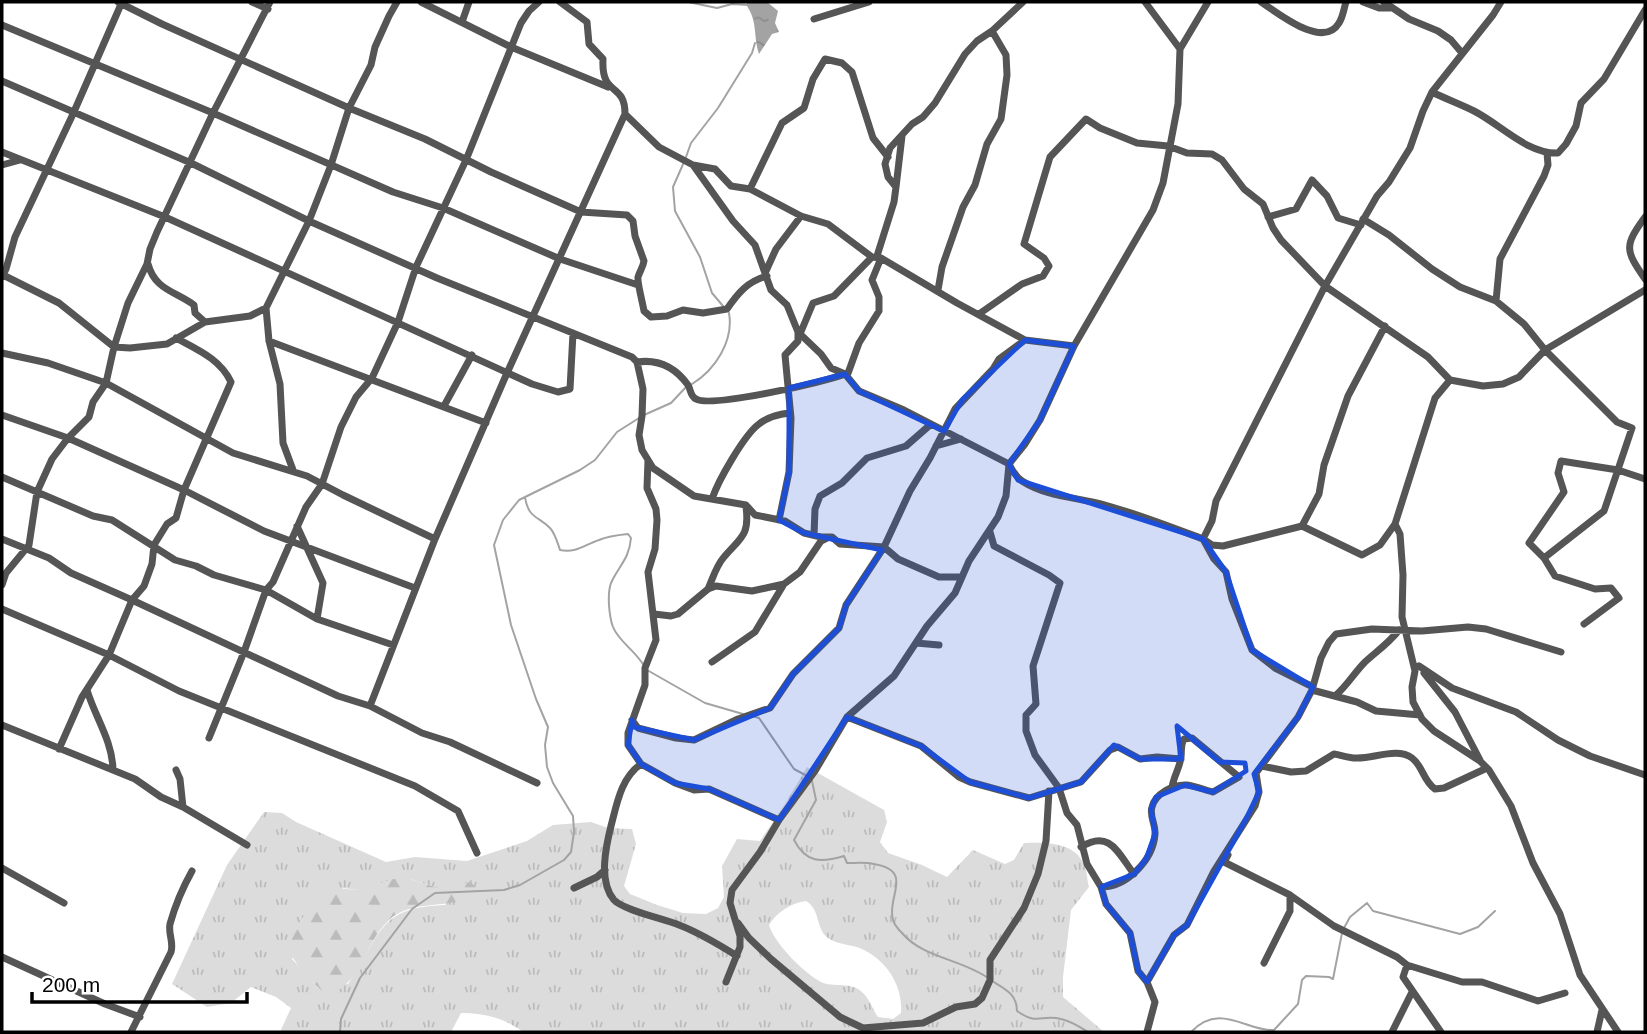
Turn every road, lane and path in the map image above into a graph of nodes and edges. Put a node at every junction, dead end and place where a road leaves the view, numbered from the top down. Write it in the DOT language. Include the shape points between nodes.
graph roads {
  1 [pos="120,2"];
  2 [pos="252,2"];
  3 [pos="397,2"];
  4 [pos="421,2"];
  5 [pos="469,2"];
  6 [pos="539,2"];
  7 [pos="560,2"];
  8 [pos="869,2"];
  9 [pos="1023,2"];
  10 [pos="1145,2"];
  11 [pos="1208,2"];
  12 [pos="1261,2"];
  13 [pos="1346,2"];
  14 [pos="1363,2"];
  15 [pos="1384,2"];
  16 [pos="1501,2"];
  17 [pos="269,6"];
  18 [pos="1392,8"];
  19 [pos="1645,10"];
  20 [pos="814,19"];
  21 [pos="462,22"];
  22 [pos="2,25"];
  23 [pos="992,31"];
  24 [pos="511,47"];
  25 [pos="1180,49"];
  26 [pos="1462,53"];
  27 [pos="241,59"];
  28 [pos="94,65"];
  29 [pos="2,81"];
  30 [pos="620,92"];
  31 [pos="1433,92"];
  32 [pos="349,108"];
  33 [pos="213,113"];
  34 [pos="73,114"];
  35 [pos="625,114"];
  36 [pos="902,135"];
  37 [pos="1168,146"];
  38 [pos="2,152"];
  39 [pos="1547,153"];
  40 [pos="888,157"];
  41 [pos="20,160"];
  42 [pos="466,160"];
  43 [pos="191,163"];
  44 [pos="694,164"];
  45 [pos="2,165"];
  46 [pos="331,165"];
  47 [pos="45,171"];
  48 [pos="896,187"];
  49 [pos="750,189"];
  50 [pos="443,208"];
  51 [pos="581,212"];
  52 [pos="801,216"];
  53 [pos="165,217"];
  54 [pos="1268,217"];
  55 [pos="1645,217"];
  56 [pos="309,221"];
  57 [pos="1362,222"];
  58 [pos="877,257"];
  59 [pos="560,259"];
  60 [pos="147,264"];
  61 [pos="416,267"];
  62 [pos="284,271"];
  63 [pos="766,274"];
  64 [pos="2,276"];
  65 [pos="1645,279"];
  66 [pos="638,285"];
  67 [pos="1325,286"];
  68 [pos="938,290"];
  69 [pos="1645,290"];
  70 [pos="1496,301"];
  71 [pos="266,308"];
  72 [pos="979,314"];
  73 [pos="533,316"];
  74 [pos="205,322"];
  75 [pos="397,322"];
  76 [pos="1385,326"];
  77 [pos="573,333"];
  78 [pos="799,333"];
  79 [pos="176,338"];
  80 [pos="1025,340"];
  81 [pos="269,341"];
  82 [pos="1074,346"];
  83 [pos="114,347"];
  84 [pos="1545,350"];
  85 [pos="2,353"];
  86 [pos="472,355"];
  87 [pos="637,362"];
  88 [pos="508,373"];
  89 [pos="846,375"];
  90 [pos="372,379"];
  91 [pos="1450,380"];
  92 [pos="106,383"];
  93 [pos="789,388"];
  94 [pos="444,406"];
  95 [pos="790,413"];
  96 [pos="2,415"];
  97 [pos="486,423"];
  98 [pos="930,425"];
  99 [pos="944,431"];
  100 [pos="205,437"];
  101 [pos="68,438"];
  102 [pos="961,439"];
  103 [pos="936,446"];
  104 [pos="648,457"];
  105 [pos="1009,464"];
  106 [pos="293,470"];
  107 [pos="1618,470"];
  108 [pos="2,477"];
  109 [pos="1645,479"];
  110 [pos="322,484"];
  111 [pos="184,490"];
  112 [pos="37,492"];
  113 [pos="712,499"];
  114 [pos="746,505"];
  115 [pos="779,520"];
  116 [pos="1395,524"];
  117 [pos="297,526"];
  118 [pos="1302,526"];
  119 [pos="990,532"];
  120 [pos="814,535"];
  121 [pos="832,537"];
  122 [pos="2,539"];
  123 [pos="435,539"];
  124 [pos="1203,539"];
  125 [pos="290,542"];
  126 [pos="154,545"];
  127 [pos="884,547"];
  128 [pos="307,548"];
  129 [pos="24,549"];
  130 [pos="1544,558"];
  131 [pos="962,577"];
  132 [pos="784,584"];
  133 [pos="2,585"];
  134 [pos="415,587"];
  135 [pos="708,589"];
  136 [pos="266,590"];
  137 [pos="132,600"];
  138 [pos="2,609"];
  139 [pos="654,614"];
  140 [pos="317,619"];
  141 [pos="1584,624"];
  142 [pos="1401,630"];
  143 [pos="916,643"];
  144 [pos="393,645"];
  145 [pos="939,645"];
  146 [pos="244,652"];
  147 [pos="1561,652"];
  148 [pos="109,655"];
  149 [pos="1413,657"];
  150 [pos="712,662"];
  151 [pos="1419,666"];
  152 [pos="1312,689"];
  153 [pos="87,690"];
  154 [pos="1335,696"];
  155 [pos="222,706"];
  156 [pos="370,706"];
  157 [pos="1420,715"];
  158 [pos="847,717"];
  159 [pos="632,720"];
  160 [pos="2,725"];
  161 [pos="209,738"];
  162 [pos="59,749"];
  163 [pos="1181,759"];
  164 [pos="1480,761"];
  165 [pos="641,764"];
  166 [pos="1262,766"];
  167 [pos="1487,768"];
  168 [pos="113,769"];
  169 [pos="176,770"];
  170 [pos="1645,775"];
  171 [pos="537,783"];
  172 [pos="1059,788"];
  173 [pos="1172,788"];
  174 [pos="1049,791"];
  175 [pos="1259,792"];
  176 [pos="183,807"];
  177 [pos="779,820"];
  178 [pos="247,845"];
  179 [pos="1081,847"];
  180 [pos="477,853"];
  181 [pos="2,868"];
  182 [pos="605,870"];
  183 [pos="192,871"];
  184 [pos="1135,874"];
  185 [pos="1101,887"];
  186 [pos="574,888"];
  187 [pos="1290,895"];
  188 [pos="64,903"];
  189 [pos="735,919"];
  190 [pos="737,956"];
  191 [pos="2,957"];
  192 [pos="1264,963"];
  193 [pos="1407,965"];
  194 [pos="726,982"];
  195 [pos="1147,982"];
  196 [pos="1412,992"];
  197 [pos="1565,993"];
  198 [pos="1594,999"];
  199 [pos="140,1017"];
  200 [pos="131,1032"];
  201 [pos="1147,1032"];
  202 [pos="1392,1032"];
  203 [pos="1441,1032"];
  204 [pos="1597,1032"];
  205 [pos="1618,1032"];
  1 -- 27 [label="street"];
  1 -- 28 [label="street"];
  2 -- 17 [label="street"];
  3 -- 32 [label="street"];
  4 -- 21 [label="street"];
  5 -- 21 [label="street"];
  6 -- 24 [label="street" via="529,10"];
  7 -- 30 [label="street" via="587,22 589,44 603,59 604,80"];
  8 -- 20 [label="street"];
  9 -- 23 [label="street"];
  10 -- 25 [label="street"];
  11 -- 25 [label="street"];
  12 -- 13 [label="street" via="1290,22 1321,34 1340,23"];
  14 -- 18 [label="street"];
  15 -- 18 [label="street"];
  16 -- 26 [label="street"];
  17 -- 27 [label="street"];
  18 -- 26 [label="street" via="1438,31"];
  19 -- 39 [label="street" via="1604,79 1581,103 1566,144 1558,153"];
  21 -- 24 [label="street"];
  22 -- 28 [label="street"];
  23 -- 36 [label="street" via="965,54 935,103"];
  23 -- 68 [label="street" via="1006,55 1001,119 963,207"];
  24 -- 30 [label="street"];
  24 -- 42 [label="street"];
  25 -- 37 [label="street" via="1179,91"];
  26 -- 31 [label="street"];
  27 -- 32 [label="street"];
  27 -- 33 [label="street"];
  28 -- 33 [label="street"];
  28 -- 34 [label="street"];
  29 -- 34 [label="street"];
  30 -- 35 [label="street"];
  31 -- 39 [label="street"];
  31 -- 57 [label="street" via="1410,148"];
  32 -- 42 [label="street"];
  32 -- 46 [label="street"];
  33 -- 43 [label="street"];
  33 -- 46 [label="street"];
  34 -- 43 [label="street"];
  34 -- 47 [label="street"];
  35 -- 44 [label="street" via="659,147"];
  35 -- 51 [label="street"];
  36 -- 40 [label="street"];
  36 -- 48 [label="street"];
  37 -- 54 [label="street" via="1222,160 1244,189 1263,204"];
  37 -- 72 [label="street" via="1137,143 1086,119 1050,157 1024,244 1049,266 1043,276 1022,284"];
  37 -- 82 [label="street" via="1163,183 1153,210"];
  38 -- 41 [label="street"];
  39 -- 70 [label="street" via="1544,176 1500,259"];
  40 -- 48 [label="street" via="888,177"];
  40 -- 49 [label="street" via="873,138 852,72 842,63 825,59 804,108 782,123"];
  41 -- 45 [label="street"];
  41 -- 47 [label="street"];
  42 -- 50 [label="street"];
  42 -- 51 [label="street"];
  43 -- 53 [label="street"];
  43 -- 56 [label="street"];
  44 -- 49 [label="street" via="715,169 731,186"];
  44 -- 63 [label="street" via="733,222 755,244"];
  46 -- 50 [label="street"];
  46 -- 56 [label="street"];
  47 -- 53 [label="street"];
  47 -- 64 [label="street"];
  48 -- 58 [label="street"];
  49 -- 52 [label="street"];
  50 -- 59 [label="street"];
  50 -- 61 [label="street"];
  51 -- 59 [label="street"];
  51 -- 66 [label="street" via="631,218 644,261"];
  52 -- 58 [label="street" via="828,224"];
  52 -- 63 [label="street" via="776,249"];
  53 -- 60 [label="street"];
  53 -- 62 [label="street"];
  54 -- 57 [label="street" via="1296,209 1312,180 1338,218"];
  54 -- 67 [label="street" via="1281,240"];
  55 -- 65 [label="street" via="1629,244 1629,253"];
  56 -- 61 [label="street"];
  56 -- 62 [label="street"];
  57 -- 67 [label="street"];
  57 -- 70 [label="street" via="1389,235 1460,287"];
  58 -- 68 [label="street"];
  58 -- 78 [label="street" via="834,296 813,303"];
  58 -- 89 [label="street" via="872,280 879,311"];
  59 -- 66 [label="street"];
  59 -- 73 [label="street"];
  60 -- 74 [label="street" via="159,285 194,305 195,313"];
  60 -- 83 [label="street"];
  61 -- 73 [label="street"];
  61 -- 75 [label="street"];
  62 -- 71 [label="street"];
  62 -- 75 [label="street"];
  63 -- 66 [label="street" via="736,295 727,309 683,310 656,318 644,311"];
  63 -- 78 [label="street" via="771,290 791,310"];
  64 -- 83 [label="street" via="58,303"];
  67 -- 76 [label="street"];
  67 -- 124 [label="street" via="1216,501"];
  68 -- 72 [label="street"];
  69 -- 84 [label="street"];
  70 -- 84 [label="street" via="1524,324"];
  71 -- 74 [label="street" via="250,316"];
  71 -- 81 [label="street"];
  72 -- 80 [label="street"];
  73 -- 77 [label="street"];
  73 -- 88 [label="street"];
  74 -- 79 [label="street"];
  75 -- 86 [label="street"];
  75 -- 90 [label="street"];
  76 -- 91 [label="street" via="1428,356"];
  76 -- 118 [label="street" via="1348,396 1319,494"];
  77 -- 87 [label="street"];
  77 -- 88 [label="street" via="567,392"];
  78 -- 89 [label="street" via="831,368"];
  78 -- 93 [label="street" via="785,355"];
  79 -- 83 [label="street" via="167,344"];
  79 -- 100 [label="street" via="209,356 231,382"];
  80 -- 82 [label="street"];
  80 -- 99 [label="street" via="999,359 962,400"];
  81 -- 90 [label="street"];
  81 -- 106 [label="street" via="280,384 283,443"];
  82 -- 105 [label="street" via="1040,420"];
  83 -- 92 [label="street"];
  84 -- 91 [label="street" via="1519,377 1503,384"];
  84 -- 107 [label="street" via="1617,422 1632,428"];
  85 -- 92 [label="street"];
  86 -- 88 [label="street"];
  86 -- 94 [label="street"];
  87 -- 93 [label="street" via="650,360 670,367 697,400 726,400"];
  87 -- 104 [label="street" via="643,389 639,435"];
  88 -- 97 [label="street"];
  89 -- 93 [label="street"];
  89 -- 98 [label="street" via="859,391"];
  90 -- 94 [label="street"];
  90 -- 110 [label="street" via="356,397 341,427"];
  91 -- 116 [label="street" via="1435,398"];
  92 -- 100 [label="street"];
  92 -- 101 [label="street" via="89,417"];
  93 -- 95 [label="street"];
  94 -- 97 [label="street"];
  95 -- 113 [label="street" via="754,428"];
  95 -- 115 [label="street" via="789,472"];
  96 -- 101 [label="street"];
  97 -- 123 [label="street"];
  98 -- 99 [label="street"];
  98 -- 120 [label="street" via="906,446 867,458 842,483 820,496"];
  99 -- 102 [label="street"];
  99 -- 103 [label="street"];
  100 -- 106 [label="street" via="233,453"];
  100 -- 111 [label="street"];
  101 -- 111 [label="street"];
  101 -- 112 [label="street"];
  102 -- 103 [label="street"];
  102 -- 105 [label="street"];
  103 -- 127 [label="street"];
  104 -- 113 [label="street" via="653,468 689,494"];
  104 -- 139 [label="street" via="647,488 657,520 648,572"];
  105 -- 119 [label="street" via="1006,496"];
  105 -- 124 [label="street" via="1018,480 1037,489 1132,513"];
  106 -- 110 [label="street"];
  107 -- 109 [label="street"];
  107 -- 130 [label="street" via="1604,511"];
  107 -- 130 [label="street" via="1561,461 1558,473 1564,492 1529,543"];
  108 -- 112 [label="street"];
  110 -- 117 [label="street"];
  110 -- 123 [label="street"];
  111 -- 125 [label="street"];
  111 -- 126 [label="street" via="176,518"];
  112 -- 126 [label="street" via="112,520"];
  112 -- 129 [label="street" via="29,545"];
  113 -- 114 [label="street"];
  114 -- 115 [label="street" via="755,515"];
  114 -- 135 [label="street" via="746,531 724,557"];
  115 -- 120 [label="street"];
  116 -- 118 [label="street" via="1380,545 1362,555"];
  116 -- 142 [label="street" via="1403,575"];
  117 -- 125 [label="street"];
  117 -- 128 [label="street"];
  118 -- 124 [label="street" via="1223,546"];
  119 -- 131 [label="street"];
  119 -- 172 [label="street" via="994,546 1060,583 1032,666 1036,704 1026,715 1026,731 1035,755"];
  120 -- 121 [label="street"];
  121 -- 127 [label="street" via="840,544"];
  121 -- 132 [label="street" via="821,541 800,572"];
  122 -- 129 [label="street"];
  123 -- 134 [label="street"];
  124 -- 152 [label="street" via="1226,572 1252,650"];
  125 -- 128 [label="street"];
  125 -- 136 [label="street"];
  126 -- 136 [label="street" via="176,560"];
  126 -- 137 [label="street" via="144,586"];
  127 -- 131 [label="street" via="898,559 939,577"];
  127 -- 159 [label="street" via="846,605 839,628 793,674 770,708 694,740 638,728"];
  128 -- 134 [label="street"];
  128 -- 140 [label="street" via="323,583"];
  129 -- 133 [label="street"];
  129 -- 137 [label="street"];
  130 -- 141 [label="street" via="1555,576 1595,589 1611,588 1619,598"];
  131 -- 143 [label="street"];
  132 -- 135 [label="street" via="752,591 725,586"];
  132 -- 150 [label="street" via="755,632"];
  134 -- 144 [label="street"];
  135 -- 139 [label="street" via="678,614"];
  136 -- 140 [label="street"];
  136 -- 146 [label="street"];
  137 -- 146 [label="street"];
  137 -- 148 [label="street"];
  138 -- 148 [label="street"];
  139 -- 159 [label="street" via="656,639"];
  140 -- 144 [label="street"];
  142 -- 147 [label="street" via="1486,629"];
  142 -- 149 [label="street"];
  142 -- 152 [label="street" via="1336,634 1321,659"];
  142 -- 154 [label="street"];
  143 -- 145 [label="street"];
  143 -- 158 [label="street" via="894,676"];
  144 -- 156 [label="street"];
  146 -- 155 [label="street"];
  146 -- 156 [label="street"];
  148 -- 153 [label="street"];
  148 -- 155 [label="street" via="179,691"];
  149 -- 151 [label="street"];
  149 -- 157 [label="street" via="1413,702"];
  151 -- 164 [label="street" via="1455,712"];
  151 -- 170 [label="street" via="1452,688 1516,712 1590,756"];
  152 -- 154 [label="street"];
  152 -- 166 [label="street" via="1298,717"];
  153 -- 162 [label="street"];
  153 -- 168 [label="street" via="111,747"];
  154 -- 157 [label="street" via="1376,710"];
  155 -- 161 [label="street"];
  155 -- 180 [label="street" via="434,797 458,811"];
  156 -- 171 [label="street"];
  157 -- 164 [label="street" via="1443,739"];
  158 -- 174 [label="street" via="920,746 970,782 1029,797"];
  158 -- 177 [label="street"];
  159 -- 165 [label="street" via="628,745"];
  160 -- 162 [label="street"];
  162 -- 168 [label="street"];
  163 -- 172 [label="street" via="1140,760 1118,747 1081,782"];
  163 -- 173 [label="street"];
  163 -- 173 [label="street" via="1181,744 1192,738 1239,777 1213,792 1185,785"];
  164 -- 167 [label="street"];
  165 -- 177 [label="street" via="676,783 715,791"];
  165 -- 182 [label="street" via="629,774 622,789"];
  166 -- 167 [label="street" via="1306,771 1334,754 1355,758 1408,755 1435,789"];
  166 -- 175 [label="street" via="1256,773"];
  167 -- 198 [label="street" via="1511,806"];
  168 -- 176 [label="street"];
  169 -- 176 [label="street"];
  172 -- 174 [label="street"];
  172 -- 179 [label="street" via="1067,813 1077,825"];
  173 -- 184 [label="street" via="1156,797 1151,809 1155,834"];
  174 -- 189 [label="street" via="1046,841 1038,874 1024,908 990,960 990,980 975,1004 956,1007 923,1023 863,1028 840,1017 771,959"];
  175 -- 187 [label="street" via="1224,862"];
  175 -- 195 [label="street" via="1187,925 1174,935"];
  176 -- 178 [label="street"];
  177 -- 189 [label="street" via="732,890"];
  179 -- 184 [label="street" via="1093,840 1107,842"];
  179 -- 185 [label="street"];
  181 -- 188 [label="street"];
  182 -- 186 [label="street"];
  182 -- 190 [label="street" via="611,896 618,903 678,924"];
  183 -- 199 [label="street" via="170,926 171,952"];
  184 -- 185 [label="street" via="1112,887"];
  185 -- 195 [label="street" via="1106,904 1130,933 1138,971"];
  187 -- 192 [label="street" via="1290,911"];
  187 -- 193 [label="street" via="1334,926"];
  189 -- 190 [label="street" via="740,936"];
  190 -- 194 [label="street"];
  191 -- 199 [label="street"];
  193 -- 196 [label="street" via="1403,976"];
  193 -- 197 [label="street" via="1538,1001"];
  195 -- 201 [label="street" via="1155,1002"];
  196 -- 202 [label="street"];
  196 -- 203 [label="street"];
  198 -- 204 [label="street" via="1603,1011"];
  198 -- 205 [label="street"];
  199 -- 200 [label="street"];
}
